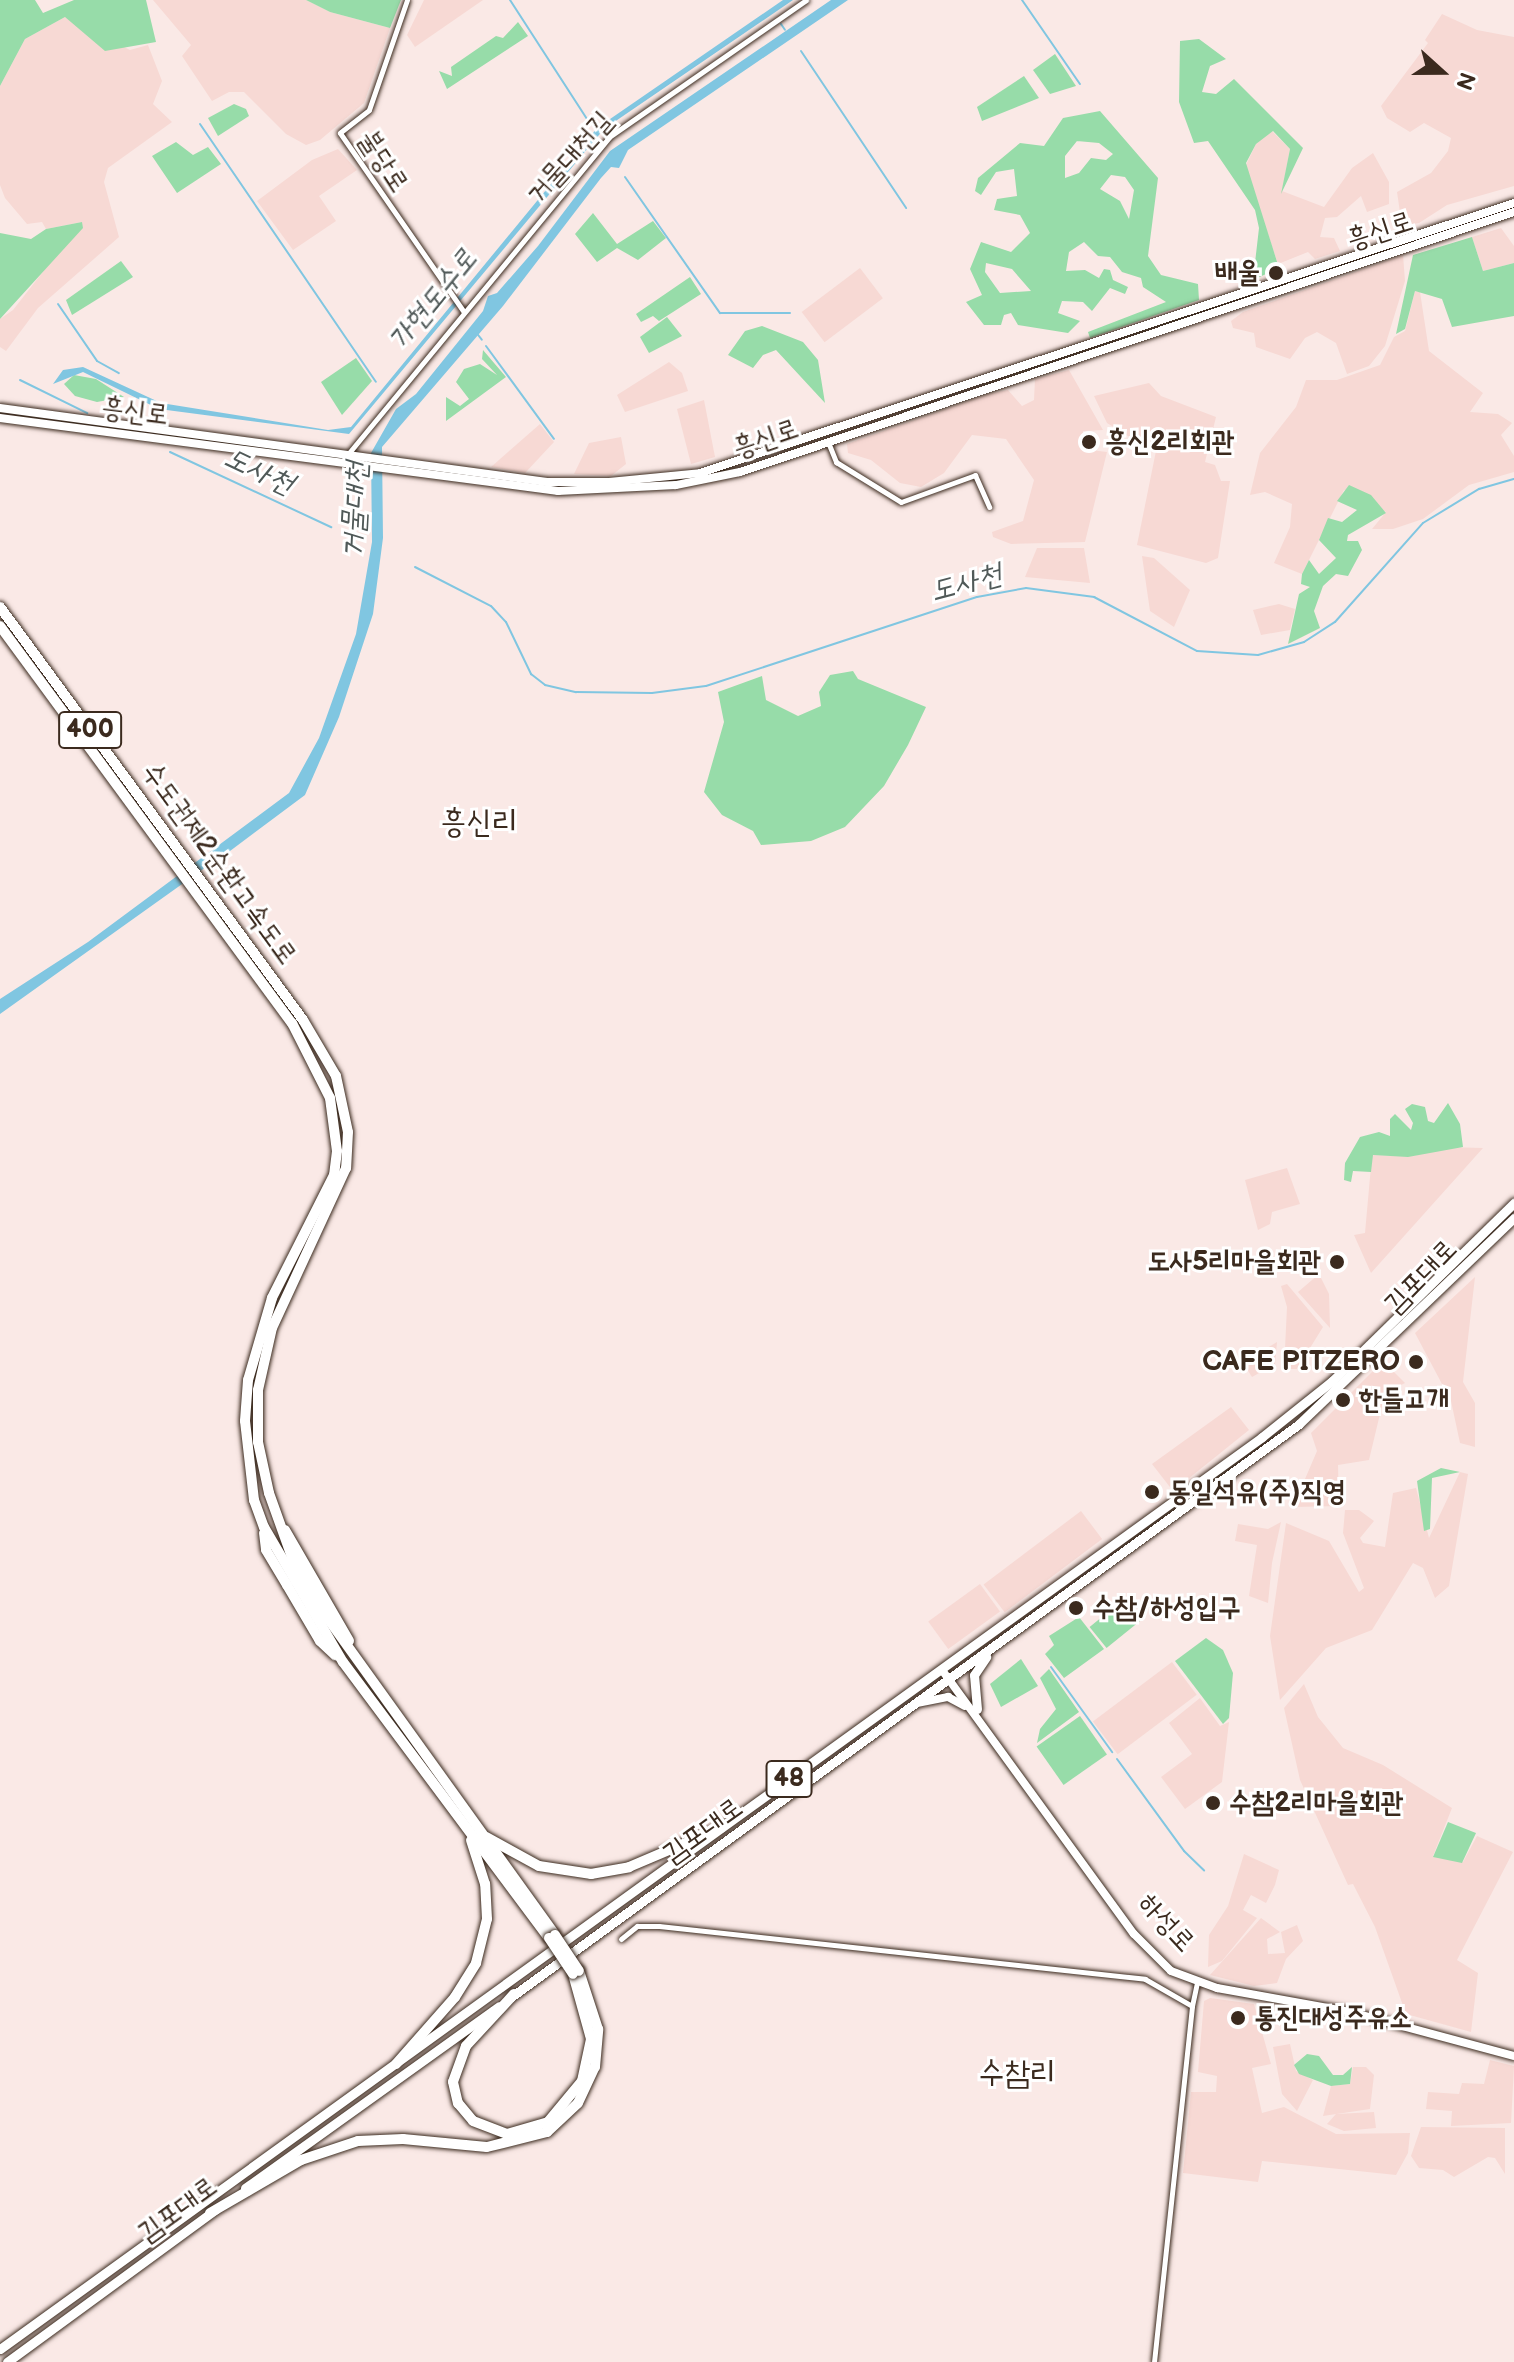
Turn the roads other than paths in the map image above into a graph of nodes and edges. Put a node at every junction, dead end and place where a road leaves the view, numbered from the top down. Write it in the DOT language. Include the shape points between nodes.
graph roads {
  1 [pos="407,0"];
  2 [pos="806,0"];
  3 [pos="1514,203"];
  4 [pos="1514,212"];
  5 [pos="464,312"];
  6 [pos="0,408"];
  7 [pos="0,418"];
  8 [pos="827,441"];
  9 [pos="346,459"];
  10 [pos="390,464"];
  11 [pos="989,507"];
  12 [pos="0,607"];
  13 [pos="0,626"];
  14 [pos="175,856"];
  15 [pos="204,894"];
  16 [pos="1514,1203"];
  17 [pos="1514,1218"];
  18 [pos="998,1644"];
  19 [pos="944,1668"];
  20 [pos="951,1678"];
  21 [pos="917,1703"];
  22 [pos="974,1710"];
  23 [pos="721,1828"];
  24 [pos="468,1830"];
  25 [pos="481,1834"];
  26 [pos="552,1936"];
  27 [pos="621,1939"];
  28 [pos="576,1973"];
  29 [pos="1197,1983"];
  30 [pos="514,1994"];
  31 [pos="1192,2006"];
  32 [pos="1514,2054"];
  33 [pos="396,2064"];
  34 [pos="210,2213"];
  35 [pos="0,2349"];
  36 [pos="7,2362"];
  37 [pos="1154,2362"];
  1 -- 5 [label="street, 불당로" via="369,110 340,133"];
  2 -- 5 [label="street, 거물대천길" via="609,137"];
  3 -- 10 [label="main road, 흥신로" via="713,470 574,483"];
  4 -- 8 [label="main road, 흥신로"];
  5 -- 9 [label="street"];
  6 -- 9 [label="main road, 흥신로"];
  7 -- 9 [label="main road, 흥신로"];
  8 -- 10 [label="main road, 흥신로" via="724,477 617,492 558,491"];
  8 -- 11 [label="street" via="836,462 901,502 975,475"];
  9 -- 10 [label="main road, 흥신로"];
  12 -- 14 [label="highway, 수도권제2순환고속도로 / 400"];
  13 -- 14 [label="highway, 수도권제2순환고속도로 / 400"];
  14 -- 15 [label="highway, 수도권제2순환고속도로 / 400"];
  15 -- 24 [label="highway, 수도권제2순환고속도로 / 400" via="292,1023 330,1098 337,1151 326,1194 272,1298 248,1380 247,1457 264,1527 343,1662"];
  15 -- 25 [label="highway, 수도권제2순환고속도로 / 400" via="318,1041 336,1076 348,1132 346,1168 272,1328 258,1390 258,1442 280,1525 301,1575"];
  16 -- 19 [label="main road, 김포대로 / 48" via="1311,1399"];
  17 -- 18 [label="main road, 김포대로 / 48" via="1329,1400"];
  18 -- 20 [label="main road, 김포대로 / 48"];
  18 -- 22 [label="main road" via="974,1675"];
  19 -- 20 [label="main road, 하성로"];
  19 -- 23 [label="main road, 김포대로 / 48"];
  20 -- 21 [label="main road, 김포대로 / 48"];
  20 -- 22 [label="main road, 하성로"];
  21 -- 22 [label="main road" via="948,1697"];
  21 -- 30 [label="main road, 김포대로 / 48"];
  22 -- 29 [label="main road, 하성로" via="1145,1947 1164,1966"];
  22 -- 32 [label="main road, 하성로" via="1137,1930 1175,1969 1220,1985 1365,2012"];
  23 -- 25 [label="highway" via="629,1867 591,1874 539,1866"];
  23 -- 33 [label="main road, 김포대로 / 48"];
  24 -- 26 [label="highway, 수도권제2순환고속도로"];
  24 -- 33 [label="highway" via="485,1884 487,1919 476,1963 455,1997"];
  25 -- 26 [label="highway, 수도권제2순환고속도로"];
  26 -- 28 [label="highway, bridge"];
  27 -- 31 [label="street, 하성로" via="637,1926 659,1926 1145,1979"];
  28 -- 30 [label="highway" via="591,2039 582,2081 548,2122 507,2134 473,2121 458,2103 453,2082 466,2046"];
  28 -- 34 [label="highway" via="598,2029 595,2067 578,2103 547,2132 487,2147 403,2139 358,2141 301,2160"];
  29 -- 31 [label="street, 하성로"];
  29 -- 32 [label="main road, 하성로" via="1350,2012"];
  30 -- 34 [label="main road, 김포대로 / 48"];
  31 -- 37 [label="street, 하성로"];
  33 -- 35 [label="main road, 김포대로 / 48"];
  34 -- 36 [label="main road, 김포대로 / 48"];
}
